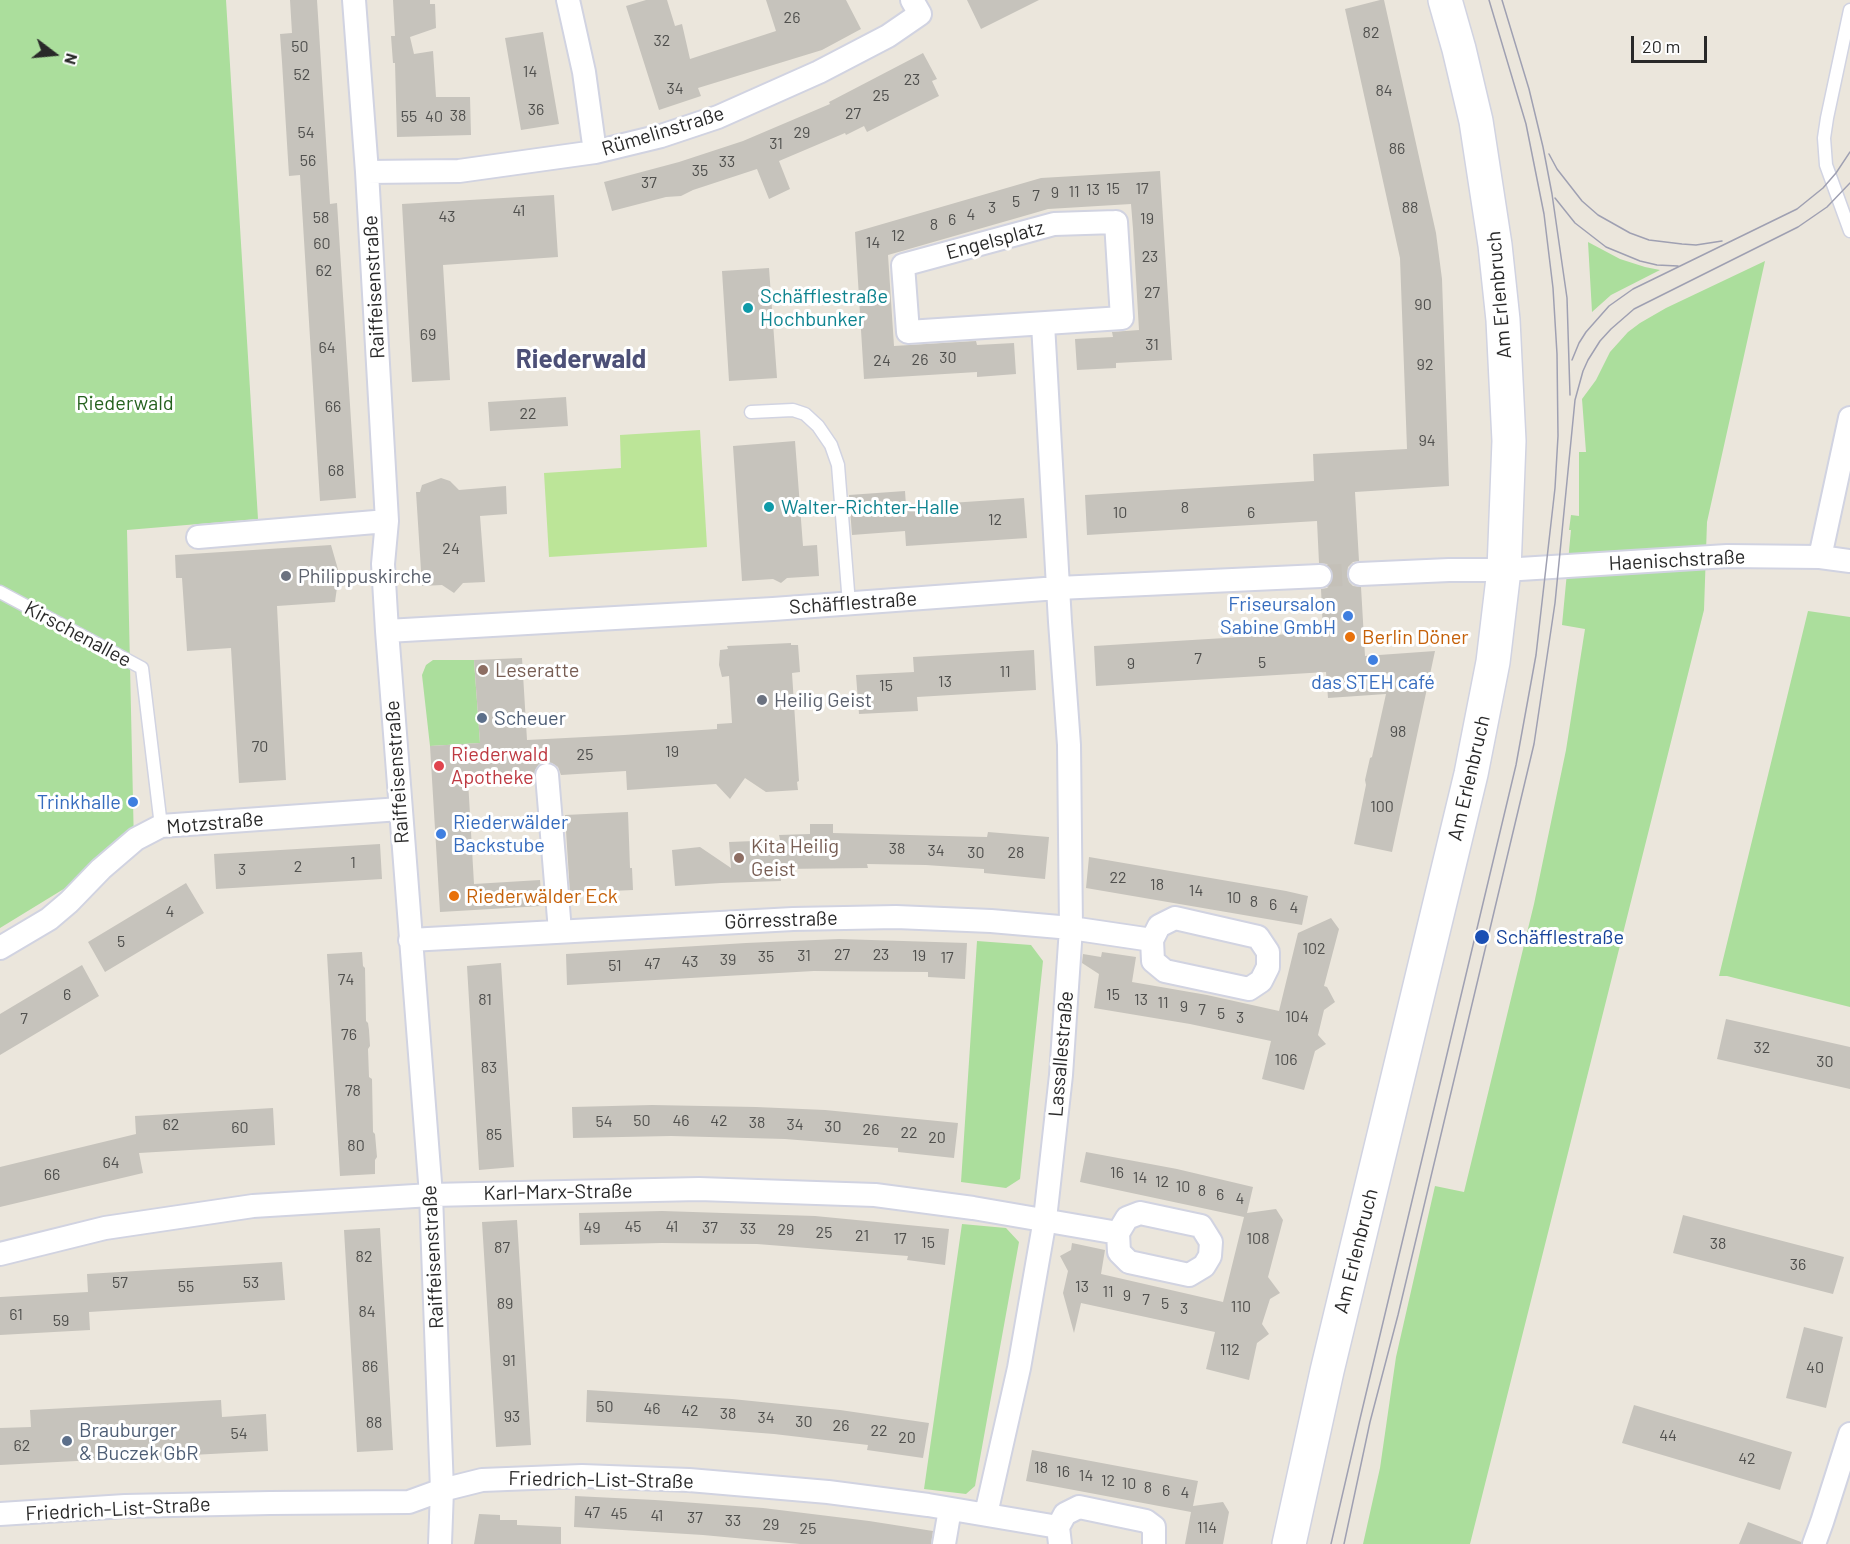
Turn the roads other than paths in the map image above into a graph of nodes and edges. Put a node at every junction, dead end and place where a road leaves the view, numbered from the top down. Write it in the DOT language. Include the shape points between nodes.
graph roads {
  1 [pos="354,0"];
  2 [pos="568,0"];
  3 [pos="912,0"];
  4 [pos="1445,0"];
  5 [pos="1850,10"];
  6 [pos="595,152"];
  7 [pos="367,172"];
  8 [pos="1850,231"];
  9 [pos="1043,324"];
  10 [pos="751,412"];
  11 [pos="1850,418"];
  12 [pos="387,521"];
  13 [pos="198,537"];
  14 [pos="1820,557"];
  15 [pos="1850,561"];
  16 [pos="1504,570"];
  17 [pos="1360,574"];
  18 [pos="1320,576"];
  19 [pos="1058,588"];
  20 [pos="0,592"];
  21 [pos="849,604"];
  22 [pos="387,631"];
  23 [pos="547,775"];
  24 [pos="400,809"];
  25 [pos="161,826"];
  26 [pos="1071,928"];
  27 [pos="560,931"];
  28 [pos="410,940"];
  29 [pos="1152,940"];
  30 [pos="0,948"];
  31 [pos="431,1195"];
  32 [pos="1045,1220"];
  33 [pos="1118,1233"];
  34 [pos="0,1254"];
  35 [pos="1850,1434"];
  36 [pos="442,1490"];
  37 [pos="950,1509"];
  38 [pos="0,1514"];
  39 [pos="986,1514"];
  40 [pos="1059,1535"];
  41 [pos="440,1544"];
  42 [pos="944,1544"];
  43 [pos="1154,1544"];
  44 [pos="1289,1544"];
  45 [pos="1814,1544"];
  1 -- 7 [label="street, Raiffeisenstraße"];
  2 -- 6 [label="street" via="584,72"];
  3 -- 6 [label="street, Rümelinstraße" via="920,14 888,36 819,72 718,117"];
  4 -- 16 [label="main road, Am Erlenbruch" via="1476,121 1503,320 1509,441"];
  5 -- 8 [label="lane" via="1824,138 1826,165"];
  6 -- 7 [label="street, Rümelinstraße" via="459,171"];
  7 -- 12 [label="street, Raiffeisenstraße"];
  9 -- 9 [label="street, Engelsplatz" via="908,332 903,265 1054,224 1116,222 1122,318"];
  9 -- 19 [label="street"];
  10 -- 21 [label="lane" via="794,410 805,414 831,446 838,465"];
  11 -- 14 [label="street"];
  12 -- 13 [label="street"];
  12 -- 22 [label="street, Raiffeisenstraße" via="383,564"];
  14 -- 15 [label="street, Haenischstraße"];
  14 -- 16 [label="street, Haenischstraße" via="1727,556"];
  16 -- 17 [label="street"];
  16 -- 44 [label="main road, Am Erlenbruch" via="1491,671 1471,774"];
  18 -- 19 [label="street, Schäfflestraße"];
  19 -- 21 [label="street, Schäfflestraße"];
  19 -- 26 [label="street, Lassallestraße" via="1069,745"];
  20 -- 25 [label="lane, Kirschenallee" via="142,668"];
  21 -- 22 [label="street, Schäfflestraße"];
  22 -- 24 [label="street, Raiffeisenstraße"];
  23 -- 27 [label="street"];
  24 -- 25 [label="street, Motzstraße"];
  24 -- 28 [label="street, Raiffeisenstraße"];
  25 -- 30 [label="street, Motzstraße" via="136,839 48,919"];
  26 -- 27 [label="street, Görresstraße" via="896,917"];
  26 -- 29 [label="street, Görresstraße"];
  26 -- 32 [label="street, Lassallestraße" via="1061,1075"];
  27 -- 28 [label="street, Görresstraße"];
  28 -- 31 [label="street, Raiffeisenstraße"];
  29 -- 29 [label="street" via="1154,961 1165,971 1249,989 1261,981 1268,967 1268,952 1258,937 1237,932 1175,918 1159,926"];
  31 -- 32 [label="street, Karl-Marx-Straße" via="699,1189 875,1195"];
  31 -- 34 [label="street, Karl-Marx-Straße" via="253,1206 105,1228"];
  31 -- 36 [label="street, Raiffeisenstraße"];
  32 -- 33 [label="street, Karl-Marx-Straße"];
  32 -- 39 [label="street, Lassallestraße" via="1019,1368"];
  35 -- 45 [label="street"];
  36 -- 37 [label="street, Friedrich-List-Straße" via="482,1480 582,1476 689,1480 816,1491"];
  36 -- 38 [label="street, Friedrich-List-Straße" via="409,1502 125,1506"];
  36 -- 41 [label="street, Raiffeisenstraße"];
  37 -- 39 [label="street, Friedrich-List-Straße"];
  37 -- 42 [label="street"];
  39 -- 40 [label="street, Friedrich-List-Straße"];
  40 -- 43 [label="street, Friedrich-List-Straße" via="1065,1514 1079,1507 1146,1521 1154,1527"];
}
